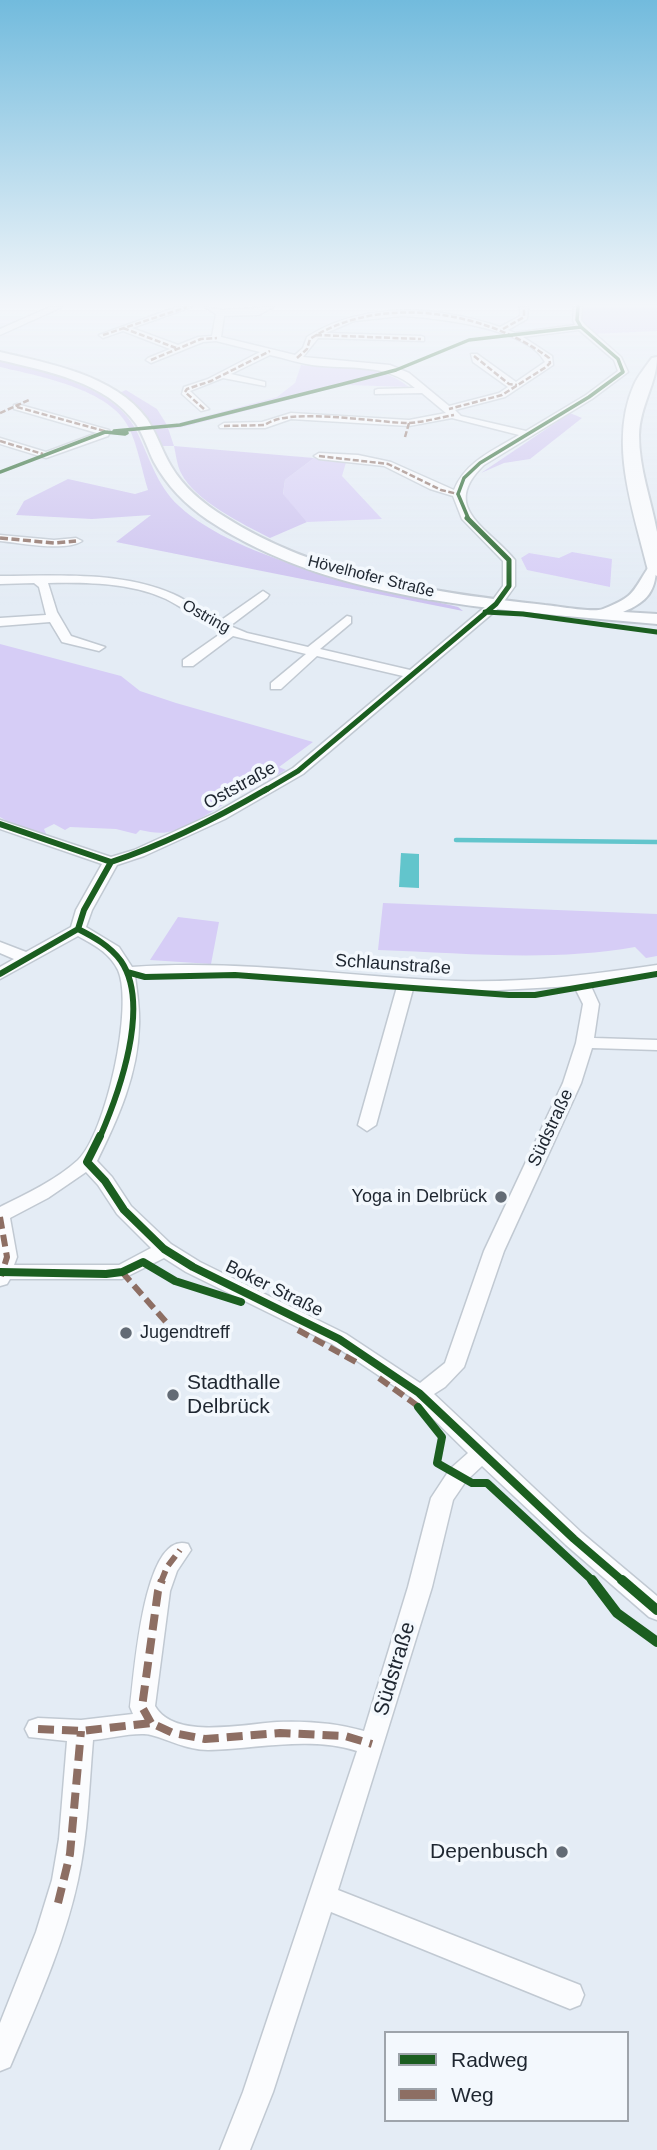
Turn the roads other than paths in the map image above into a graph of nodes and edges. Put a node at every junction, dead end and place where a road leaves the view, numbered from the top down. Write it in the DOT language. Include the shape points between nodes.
graph roads {
  1 [pos="18,407"];
  2 [pos="126,407"];
  3 [pos="446,407"];
  4 [pos="465,407"];
  5 [pos="572,407"];
  6 [pos="636,407"];
  7 [pos="451,412"];
  8 [pos="409,423"];
  9 [pos="224,426"];
  10 [pos="527,435"];
  11 [pos="405,437"];
  12 [pos="0,441"];
  13 [pos="319,456"];
  14 [pos="458,494"];
  15 [pos="0,538"];
  16 [pos="76,541"];
  17 [pos="657,569"];
  18 [pos="0,580"];
  19 [pos="37,580"];
  20 [pos="263,595"];
  21 [pos="496,604"];
  22 [pos="657,612"];
  23 [pos="605,613"];
  24 [pos="54,618"];
  25 [pos="657,619"];
  26 [pos="347,620"];
  27 [pos="0,622"];
  28 [pos="657,626"];
  29 [pos="227,629"];
  30 [pos="99,647"];
  31 [pos="312,651"];
  32 [pos="188,663"];
  33 [pos="412,674"];
  34 [pos="276,685"];
  35 [pos="0,824"];
  36 [pos="111,862"];
  37 [pos="78,929"];
  38 [pos="0,947"];
  39 [pos="25,958"];
  40 [pos="657,970"];
  41 [pos="127,972"];
  42 [pos="0,974"];
  43 [pos="580,981"];
  44 [pos="407,982"];
  45 [pos="585,1043"];
  46 [pos="657,1045"];
  47 [pos="367,1125"];
  48 [pos="87,1162"];
  49 [pos="0,1216"];
  50 [pos="164,1249"];
  51 [pos="1,1275"];
  52 [pos="419,1393"];
  53 [pos="482,1453"];
  54 [pos="180,1550"];
  55 [pos="657,1610"];
  56 [pos="151,1723"];
  57 [pos="37,1729"];
  58 [pos="81,1731"];
  59 [pos="372,1744"];
  60 [pos="322,1896"];
  61 [pos="570,1995"];
  62 [pos="0,2057"];
  63 [pos="235,2150"];
  1 -- 12 [label="street" via="105,432 46,455"];
  2 -- 21 [label="main road, Hövelhofer Straße" via="146,428 168,473 190,499 261,544 338,572"];
  3 -- 7 [label="street"];
  4 -- 7 [label="street"];
  5 -- 10 [label="street"];
  6 -- 17 [label="main road" via="632,439 636,481"];
  7 -- 8 [label="street"];
  7 -- 10 [label="street"];
  8 -- 9 [label="street" via="297,413 265,425"];
  8 -- 11 [label="street"];
  10 -- 14 [label="street" via="480,463 464,478"];
  13 -- 14 [label="street" via="378,462 439,491"];
  14 -- 21 [label="street" via="466,517 509,559 509,586"];
  15 -- 16 [label="street"];
  17 -- 23 [label="main road" via="639,599"];
  18 -- 19 [label="street, Ostring"];
  19 -- 24 [label="street" via="44,586"];
  19 -- 29 [label="street, Ostring" via="103,582 151,590"];
  20 -- 29 [label="street"];
  21 -- 23 [label="main road, Hövelhofer Straße"];
  21 -- 33 [label="street, Oststraße"];
  22 -- 23 [label="main road, Hövelhofer Straße"];
  23 -- 25 [label="main road, Hövelhofer Straße"];
  23 -- 28 [label="main road"];
  24 -- 27 [label="street"];
  24 -- 30 [label="street" via="66,639"];
  26 -- 31 [label="street"];
  29 -- 31 [label="street, Ostring"];
  29 -- 32 [label="street"];
  31 -- 33 [label="street, Ostring"];
  31 -- 34 [label="street"];
  33 -- 36 [label="street, Oststraße" via="299,771 220,816"];
  35 -- 36 [label="street"];
  36 -- 37 [label="street" via="83,910"];
  37 -- 39 [label="street"];
  37 -- 41 [label="street" via="113,950"];
  38 -- 39 [label="street"];
  39 -- 42 [label="street"];
  40 -- 43 [label="street, Schlaunstraße"];
  41 -- 44 [label="street, Schlaunstraße" via="229,971"];
  41 -- 48 [label="street" via="131,1026 121,1082"];
  43 -- 44 [label="street, Schlaunstraße" via="498,986"];
  43 -- 45 [label="street, Südstraße" via="591,1004"];
  44 -- 47 [label="street"];
  45 -- 46 [label="street"];
  45 -- 52 [label="street, Südstraße" via="572,1083 494,1251 454,1367"];
  48 -- 49 [label="street"];
  48 -- 50 [label="street, Boker Straße" via="124,1210"];
  49 -- 51 [label="street" via="7,1257"];
  50 -- 51 [label="street" via="122,1272"];
  50 -- 52 [label="street, Boker Straße" via="340,1339"];
  52 -- 53 [label="street, Boker Straße"];
  53 -- 55 [label="street, Boker Straße"];
  53 -- 59 [label="street, Südstraße" via="442,1498"];
  54 -- 56 [label="street" via="158,1591 142,1707"];
  56 -- 58 [label="street"];
  56 -- 59 [label="street" via="205,1739 280,1733 345,1736"];
  57 -- 58 [label="street"];
  58 -- 62 [label="street" via="70,1854 58,1903"];
  59 -- 60 [label="street, Südstraße"];
  60 -- 61 [label="street"];
  60 -- 63 [label="street, Südstraße"];
}
